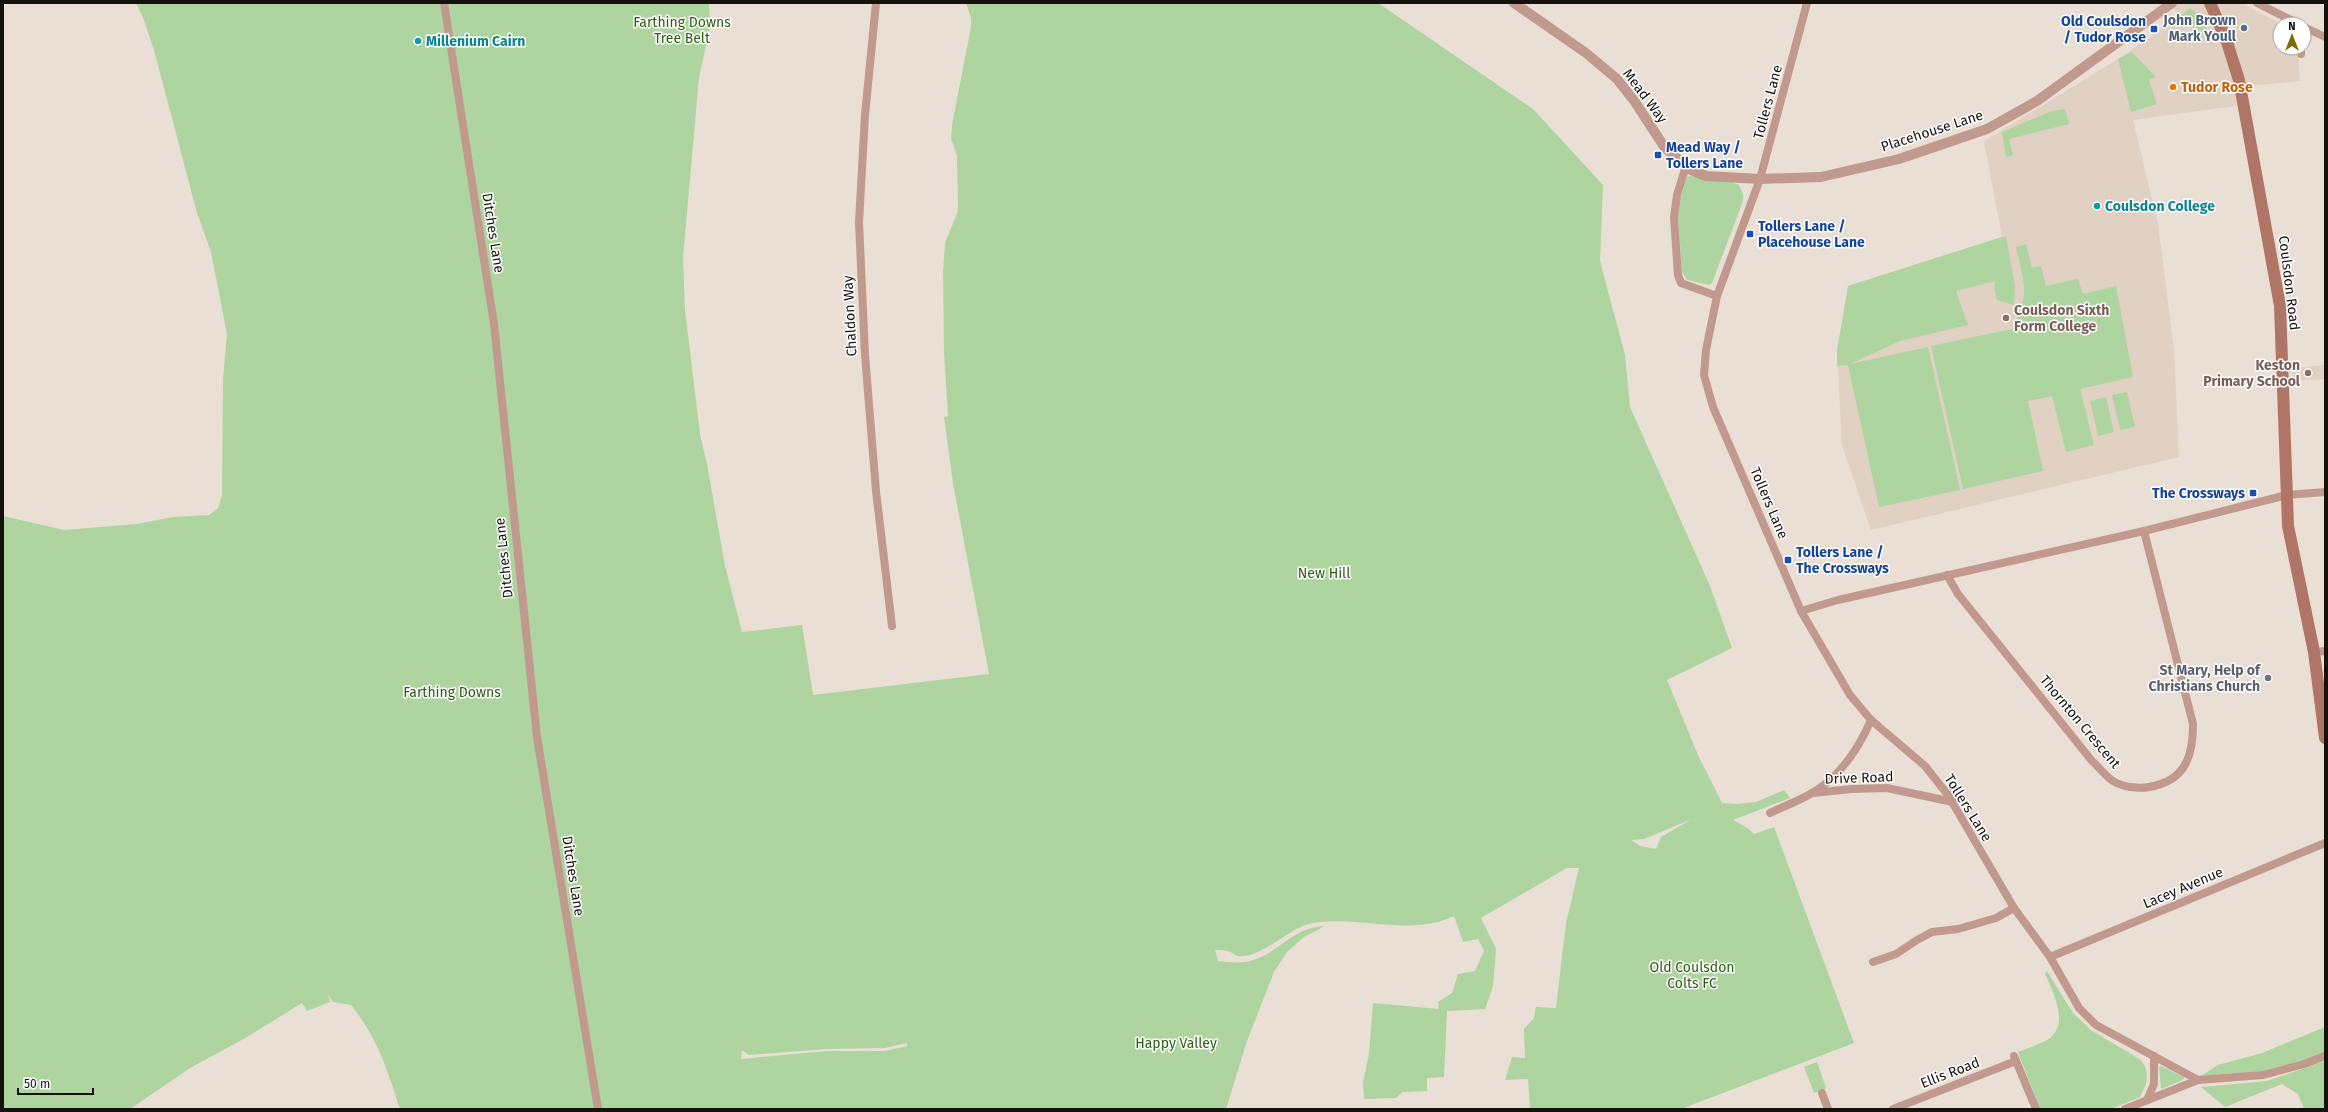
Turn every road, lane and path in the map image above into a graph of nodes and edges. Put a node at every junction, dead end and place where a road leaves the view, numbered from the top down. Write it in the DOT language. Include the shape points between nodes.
graph roads {
  1 [pos="444,3"];
  2 [pos="876,3"];
  3 [pos="1514,3"];
  4 [pos="1807,3"];
  5 [pos="2172,3"];
  6 [pos="2210,3"];
  7 [pos="2257,3"];
  8 [pos="2283,16"];
  9 [pos="2312,30"];
  10 [pos="2325,37"];
  11 [pos="1686,166"];
  12 [pos="1760,179"];
  13 [pos="1717,296"];
  14 [pos="2325,492"];
  15 [pos="2287,496"];
  16 [pos="2144,531"];
  17 [pos="1947,575"];
  18 [pos="1801,611"];
  19 [pos="892,626"];
  20 [pos="2319,651"];
  21 [pos="1871,720"];
  22 [pos="2325,738"];
  23 [pos="1813,793"];
  24 [pos="1953,802"];
  25 [pos="1770,813"];
  26 [pos="2325,843"];
  27 [pos="2014,908"];
  28 [pos="2050,957"];
  29 [pos="1873,962"];
  30 [pos="2154,1056"];
  31 [pos="2325,1056"];
  32 [pos="2198,1080"];
  33 [pos="1822,1093"];
  34 [pos="2147,1100"];
  35 [pos="598,1109"];
  36 [pos="1828,1109"];
  37 [pos="1893,1109"];
  38 [pos="2036,1109"];
  39 [pos="2125,1109"];
  1 -- 35 [label="street, Ditches Lane" via="494,324 537,736"];
  2 -- 19 [label="street, Chaldon Way" via="859,222 865,355 876,491"];
  3 -- 11 [label="street, Mead Way" via="1586,53 1617,79 1665,148"];
  4 -- 12 [label="street, Tollers Lane"];
  5 -- 12 [label="street, Placehouse Lane" via="2037,101 1987,129 1898,160 1821,177"];
  6 -- 15 [label="main road, Coulsdon Road" via="2226,39 2239,80 2280,306"];
  7 -- 8 [label="street"];
  9 -- 10 [label="street"];
  11 -- 12 [label="street, Mead Way" via="1706,176"];
  11 -- 13 [label="street" via="1676,195 1674,217 1678,275 1681,283"];
  12 -- 13 [label="street, Tollers Lane"];
  13 -- 18 [label="street, Tollers Lane" via="1706,350 1704,375 1713,407"];
  14 -- 15 [label="street"];
  15 -- 16 [label="street"];
  15 -- 20 [label="main road, Coulsdon Road" via="2288,526"];
  16 -- 17 [label="street"];
  16 -- 17 [label="street, Thornton Crescent" via="2193,724 2193,744 2182,770 2164,785 2139,789 2113,781 2092,761 1958,594"];
  17 -- 18 [label="street"];
  18 -- 21 [label="street, Tollers Lane" via="1850,696"];
  20 -- 22 [label="main road, Coulsdon Road"];
  21 -- 23 [label="street, Drive Road" via="1851,758"];
  21 -- 24 [label="street, Tollers Lane" via="1925,766"];
  23 -- 24 [label="street, Drive Road" via="1887,788"];
  23 -- 25 [label="street, Drive Road"];
  24 -- 27 [label="street, Tollers Lane"];
  26 -- 28 [label="street, Lacey Avenue"];
  27 -- 28 [label="street, Tollers Lane"];
  27 -- 29 [label="street" via="1996,918 1958,929 1932,932 1896,954"];
  28 -- 30 [label="street, Tollers Lane" via="2079,1008 2096,1025"];
  30 -- 32 [label="street, Tollers Lane"];
  30 -- 34 [label="street" via="2154,1084"];
  31 -- 32 [label="street" via="2263,1075"];
  32 -- 34 [label="street"];
  33 -- 36 [label="street"];
  34 -- 39 [label="street"];
  37 -- 38 [label="street, Ellis Road" via="2015,1058"];
}
